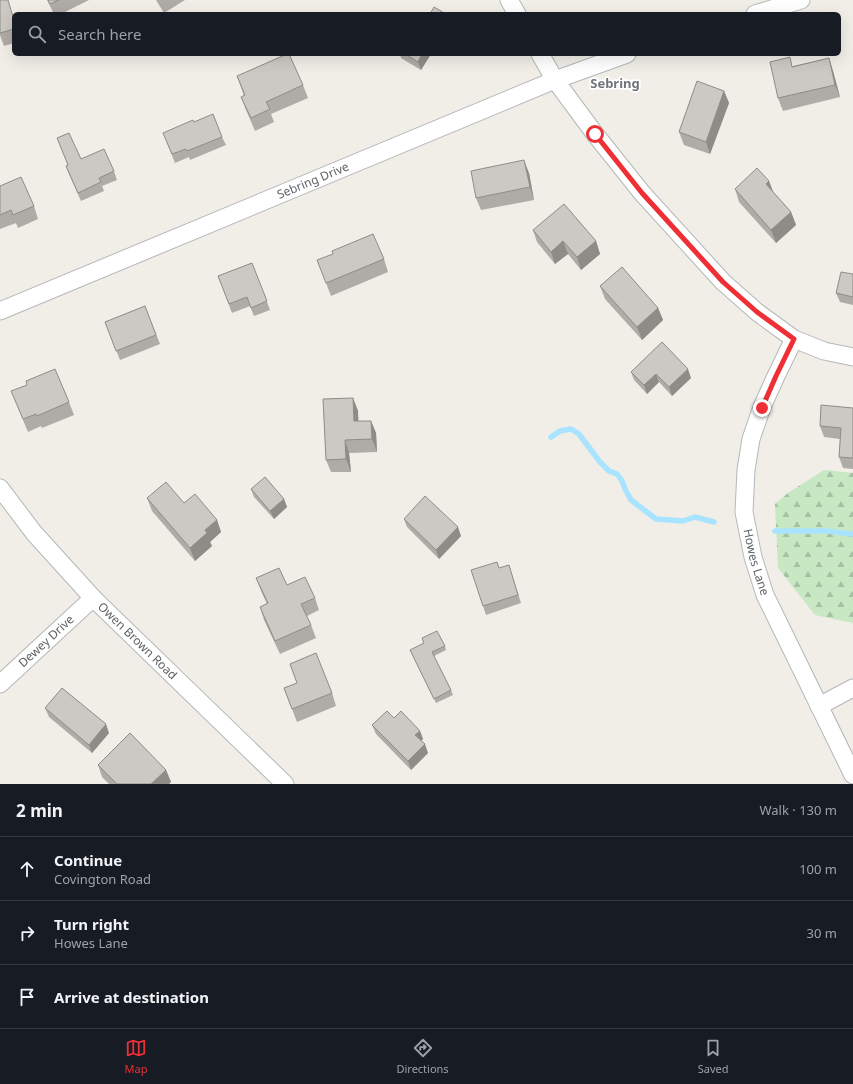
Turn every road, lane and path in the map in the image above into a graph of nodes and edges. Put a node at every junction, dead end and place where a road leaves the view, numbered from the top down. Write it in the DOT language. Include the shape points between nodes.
graph roads {
  1 [pos="509,0"];
  2 [pos="801,0"];
  3 [pos="516,12"];
  4 [pos="762,12"];
  5 [pos="541,56"];
  6 [pos="621,56"];
  7 [pos="555,80"];
  8 [pos="0,311"];
  9 [pos="794,339"];
  10 [pos="853,357"];
  11 [pos="0,488"];
  12 [pos="93,598"];
  13 [pos="0,684"];
  14 [pos="853,688"];
  15 [pos="819,706"];
  16 [pos="853,774"];
  17 [pos="284,784"];
  1 -- 3 [label="street"];
  2 -- 4 [label="street"];
  5 -- 7 [label="street"];
  6 -- 7 [label="street, Sebring Drive"];
  7 -- 8 [label="street, Sebring Drive"];
  7 -- 9 [label="street" via="642,193 723,282 757,312"];
  9 -- 10 [label="street" via="824,351"];
  9 -- 15 [label="street, Howes Lane" via="762,408 751,439 746,470 744,512 752,557 765,595"];
  11 -- 12 [label="street, Owen Brown Road" via="34,532"];
  12 -- 13 [label="street, Dewey Drive"];
  12 -- 17 [label="street, Owen Brown Road"];
  14 -- 15 [label="street"];
  15 -- 16 [label="street, Howes Lane"];
}
